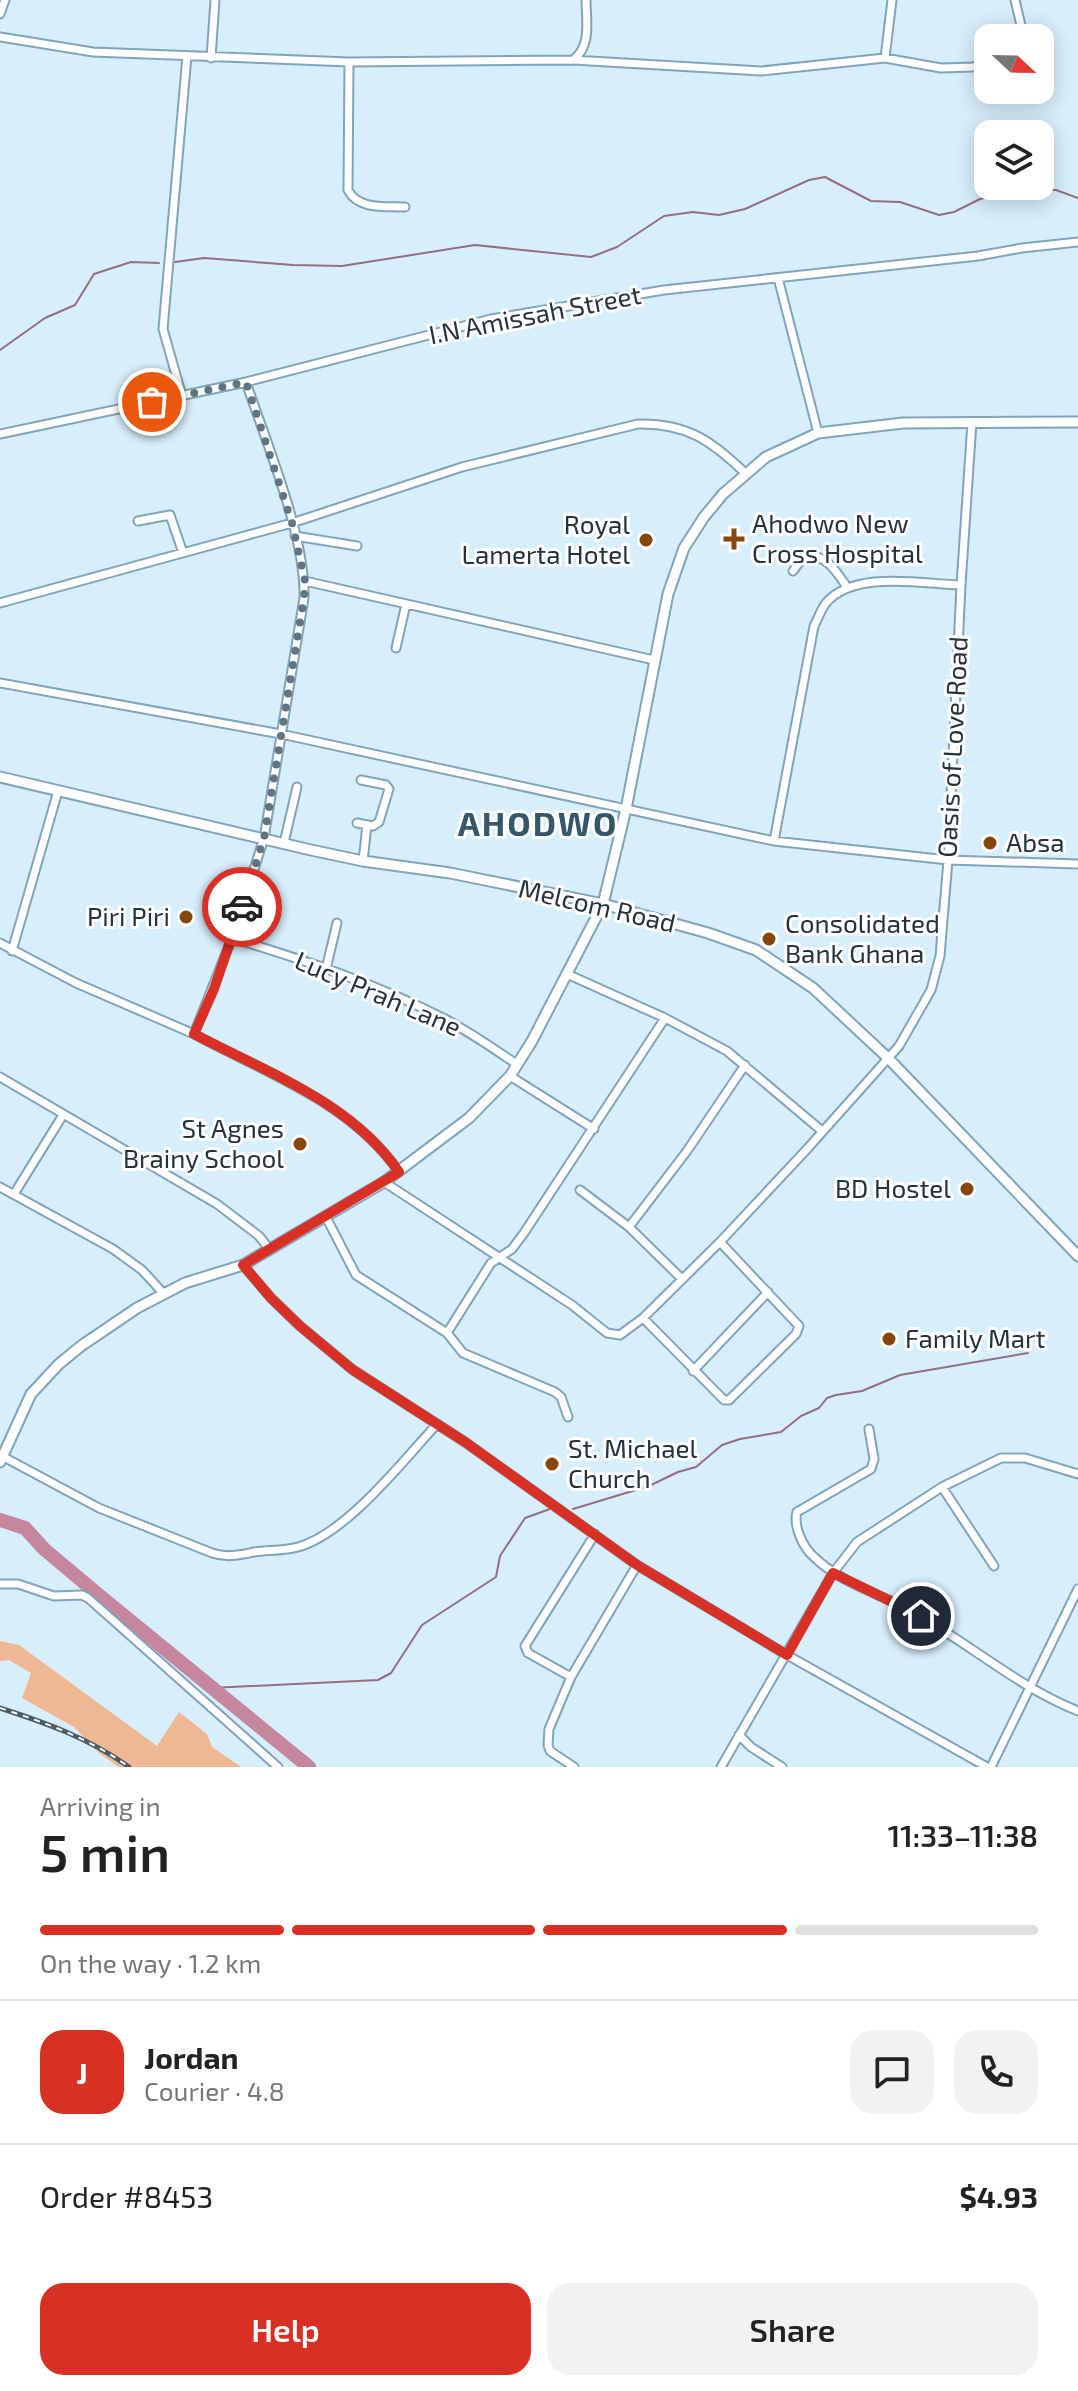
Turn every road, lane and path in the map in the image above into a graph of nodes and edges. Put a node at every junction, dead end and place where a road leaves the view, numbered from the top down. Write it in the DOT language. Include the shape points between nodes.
graph roads {
  1 [pos="5,0"];
  2 [pos="215,0"];
  3 [pos="586,0"];
  4 [pos="892,0"];
  5 [pos="1015,0"];
  6 [pos="0,14"];
  7 [pos="1021,24"];
  8 [pos="0,37"];
  9 [pos="584,49"];
  10 [pos="187,56"];
  11 [pos="211,58"];
  12 [pos="885,58"];
  13 [pos="573,60"];
  14 [pos="597,61"];
  15 [pos="349,62"];
  16 [pos="974,67"];
  17 [pos="405,207"];
  18 [pos="1078,242"];
  19 [pos="778,278"];
  20 [pos="246,382"];
  21 [pos="182,396"];
  22 [pos="972,422"];
  23 [pos="1078,422"];
  24 [pos="818,433"];
  25 [pos="0,434"];
  26 [pos="745,473"];
  27 [pos="138,521"];
  28 [pos="292,523"];
  29 [pos="295,536"];
  30 [pos="357,546"];
  31 [pos="183,553"];
  32 [pos="793,571"];
  33 [pos="305,581"];
  34 [pos="961,585"];
  35 [pos="847,587"];
  36 [pos="0,603"];
  37 [pos="406,604"];
  38 [pos="396,648"];
  39 [pos="654,660"];
  40 [pos="0,683"];
  41 [pos="281,734"];
  42 [pos="0,777"];
  43 [pos="361,780"];
  44 [pos="297,787"];
  45 [pos="58,791"];
  46 [pos="626,809"];
  47 [pos="357,823"];
  48 [pos="367,825"];
  49 [pos="264,838"];
  50 [pos="774,841"];
  51 [pos="284,843"];
  52 [pos="948,860"];
  53 [pos="363,861"];
  54 [pos="1078,864"];
  55 [pos="603,904"];
  56 [pos="337,923"];
  57 [pos="232,938"];
  58 [pos="0,943"];
  59 [pos="12,951"];
  60 [pos="326,969"];
  61 [pos="567,974"];
  62 [pos="665,1018"];
  63 [pos="194,1034"];
  64 [pos="888,1058"];
  65 [pos="518,1065"];
  66 [pos="745,1065"];
  67 [pos="510,1076"];
  68 [pos="0,1077"];
  69 [pos="63,1115"];
  70 [pos="594,1129"];
  71 [pos="822,1131"];
  72 [pos="399,1172"];
  73 [pos="384,1182"];
  74 [pos="0,1187"];
  75 [pos="580,1190"];
  76 [pos="14,1194"];
  77 [pos="326,1217"];
  78 [pos="629,1227"];
  79 [pos="720,1242"];
  80 [pos="270,1250"];
  81 [pos="1078,1256"];
  82 [pos="498,1257"];
  83 [pos="243,1265"];
  84 [pos="682,1279"];
  85 [pos="768,1292"];
  86 [pos="164,1294"];
  87 [pos="643,1318"];
  88 [pos="447,1333"];
  89 [pos="693,1371"];
  90 [pos="568,1417"];
  91 [pos="437,1424"];
  92 [pos="869,1429"];
  93 [pos="1,1459"];
  94 [pos="1078,1474"];
  95 [pos="942,1487"];
  96 [pos="595,1534"];
  97 [pos="637,1565"];
  98 [pos="994,1566"];
  99 [pos="833,1573"];
  100 [pos="0,1584"];
  101 [pos="1078,1589"];
  102 [pos="1074,1604"];
  103 [pos="787,1655"];
  104 [pos="571,1677"];
  105 [pos="1031,1687"];
  106 [pos="1078,1711"];
  107 [pos="739,1735"];
  108 [pos="278,1767"];
  109 [pos="574,1767"];
  110 [pos="721,1767"];
  111 [pos="782,1767"];
  112 [pos="989,1767"];
  1 -- 6 [label="street"];
  2 -- 11 [label="street"];
  3 -- 9 [label="street"];
  4 -- 12 [label="street"];
  5 -- 7 [label="street"];
  8 -- 10 [label="street" via="93,52"];
  9 -- 13 [label="street"];
  9 -- 14 [label="street"];
  10 -- 11 [label="street"];
  10 -- 21 [label="street" via="163,329"];
  11 -- 15 [label="street"];
  12 -- 14 [label="street" via="761,71"];
  12 -- 16 [label="street" via="941,68"];
  13 -- 14 [label="street"];
  13 -- 15 [label="street"];
  15 -- 17 [label="street" via="348,190 352,199 364,204"];
  18 -- 19 [label="street, I.N Amissah Street"];
  19 -- 20 [label="street, I.N Amissah Street" via="664,290 491,319"];
  19 -- 24 [label="street"];
  20 -- 21 [label="street, I.N Amissah Street"];
  20 -- 28 [label="street"];
  21 -- 25 [label="street, I.N Amissah Street"];
  22 -- 23 [label="main road"];
  22 -- 24 [label="main road" via="875,424"];
  22 -- 34 [label="street, Oasis of Love Road"];
  24 -- 26 [label="main road"];
  26 -- 28 [label="street" via="705,438 660,424 638,424 462,467"];
  26 -- 39 [label="main road" via="704,517 684,548"];
  27 -- 31 [label="street" via="170,515"];
  28 -- 29 [label="street"];
  28 -- 31 [label="street"];
  29 -- 30 [label="street"];
  29 -- 33 [label="street"];
  31 -- 36 [label="street"];
  32 -- 35 [label="street" via="811,555 831,564"];
  33 -- 37 [label="street"];
  33 -- 41 [label="street"];
  34 -- 35 [label="street" via="868,581"];
  34 -- 52 [label="street, Oasis of Love Road"];
  35 -- 50 [label="street" via="826,603 814,626"];
  37 -- 38 [label="street"];
  37 -- 39 [label="street"];
  39 -- 46 [label="main road"];
  40 -- 41 [label="street"];
  41 -- 46 [label="street"];
  41 -- 49 [label="street"];
  42 -- 45 [label="main road, Melcom Road"];
  43 -- 48 [label="street" via="389,789 379,822"];
  44 -- 51 [label="street"];
  45 -- 49 [label="main road, Melcom Road"];
  45 -- 59 [label="street"];
  46 -- 50 [label="street"];
  46 -- 55 [label="main road"];
  47 -- 48 [label="street"];
  48 -- 53 [label="street"];
  49 -- 51 [label="main road, Melcom Road"];
  49 -- 57 [label="street"];
  50 -- 52 [label="street"];
  51 -- 53 [label="main road, Melcom Road"];
  52 -- 54 [label="street"];
  52 -- 64 [label="street, Oasis of Love Road" via="937,975 911,1027"];
  53 -- 55 [label="main road, Melcom Road"];
  55 -- 61 [label="main road"];
  55 -- 64 [label="main road, Melcom Road" via="756,950 813,988"];
  56 -- 60 [label="street"];
  57 -- 60 [label="street, Lucy Prah Lane"];
  57 -- 63 [label="street"];
  58 -- 59 [label="street"];
  59 -- 63 [label="street"];
  60 -- 65 [label="street, Lucy Prah Lane" via="447,1020"];
  61 -- 62 [label="street"];
  61 -- 65 [label="main road"];
  62 -- 66 [label="street"];
  62 -- 70 [label="street"];
  63 -- 72 [label="street" via="339,1110"];
  64 -- 71 [label="street, Oasis of Love Road"];
  64 -- 81 [label="main road, Melcom Road"];
  65 -- 67 [label="main road"];
  66 -- 71 [label="street"];
  66 -- 78 [label="street"];
  67 -- 70 [label="street"];
  67 -- 72 [label="main road" via="469,1118"];
  68 -- 69 [label="street"];
  69 -- 76 [label="street"];
  69 -- 80 [label="street" via="217,1204"];
  70 -- 82 [label="street" via="524,1233"];
  71 -- 79 [label="street, Oasis of Love Road"];
  72 -- 73 [label="main road"];
  73 -- 77 [label="main road"];
  73 -- 82 [label="street"];
  74 -- 76 [label="street"];
  75 -- 78 [label="street"];
  76 -- 86 [label="street" via="113,1249"];
  77 -- 80 [label="main road"];
  77 -- 88 [label="street" via="361,1280"];
  78 -- 84 [label="street"];
  79 -- 84 [label="street, Oasis of Love Road"];
  79 -- 85 [label="street"];
  80 -- 83 [label="main road"];
  82 -- 87 [label="street, Oasis of Love Road" via="612,1335"];
  82 -- 88 [label="street"];
  83 -- 86 [label="main road"];
  83 -- 91 [label="street" via="325,1348"];
  84 -- 87 [label="street, Oasis of Love Road"];
  85 -- 89 [label="street"];
  85 -- 89 [label="street" via="798,1323 796,1334 729,1400"];
  86 -- 93 [label="main road" via="59,1364 31,1394"];
  87 -- 89 [label="street"];
  88 -- 90 [label="street" via="463,1353 555,1392"];
  91 -- 93 [label="street" via="368,1499 321,1537 298,1547 238,1556 223,1557 99,1508"];
  91 -- 96 [label="street"];
  92 -- 99 [label="street" via="871,1469 802,1508 796,1517 810,1552"];
  94 -- 95 [label="street" via="1008,1457"];
  95 -- 98 [label="street"];
  95 -- 99 [label="street" via="857,1542"];
  96 -- 97 [label="street"];
  96 -- 104 [label="street" via="525,1646 528,1653"];
  97 -- 103 [label="street"];
  97 -- 104 [label="street"];
  99 -- 103 [label="street"];
  99 -- 105 [label="street" via="921,1616"];
  100 -- 108 [label="street" via="88,1598"];
  101 -- 102 [label="street"];
  102 -- 105 [label="street"];
  103 -- 107 [label="street"];
  103 -- 112 [label="street"];
  104 -- 109 [label="street" via="547,1740 550,1751"];
  105 -- 106 [label="street"];
  105 -- 112 [label="street"];
  107 -- 110 [label="street"];
  107 -- 111 [label="street"];
}
